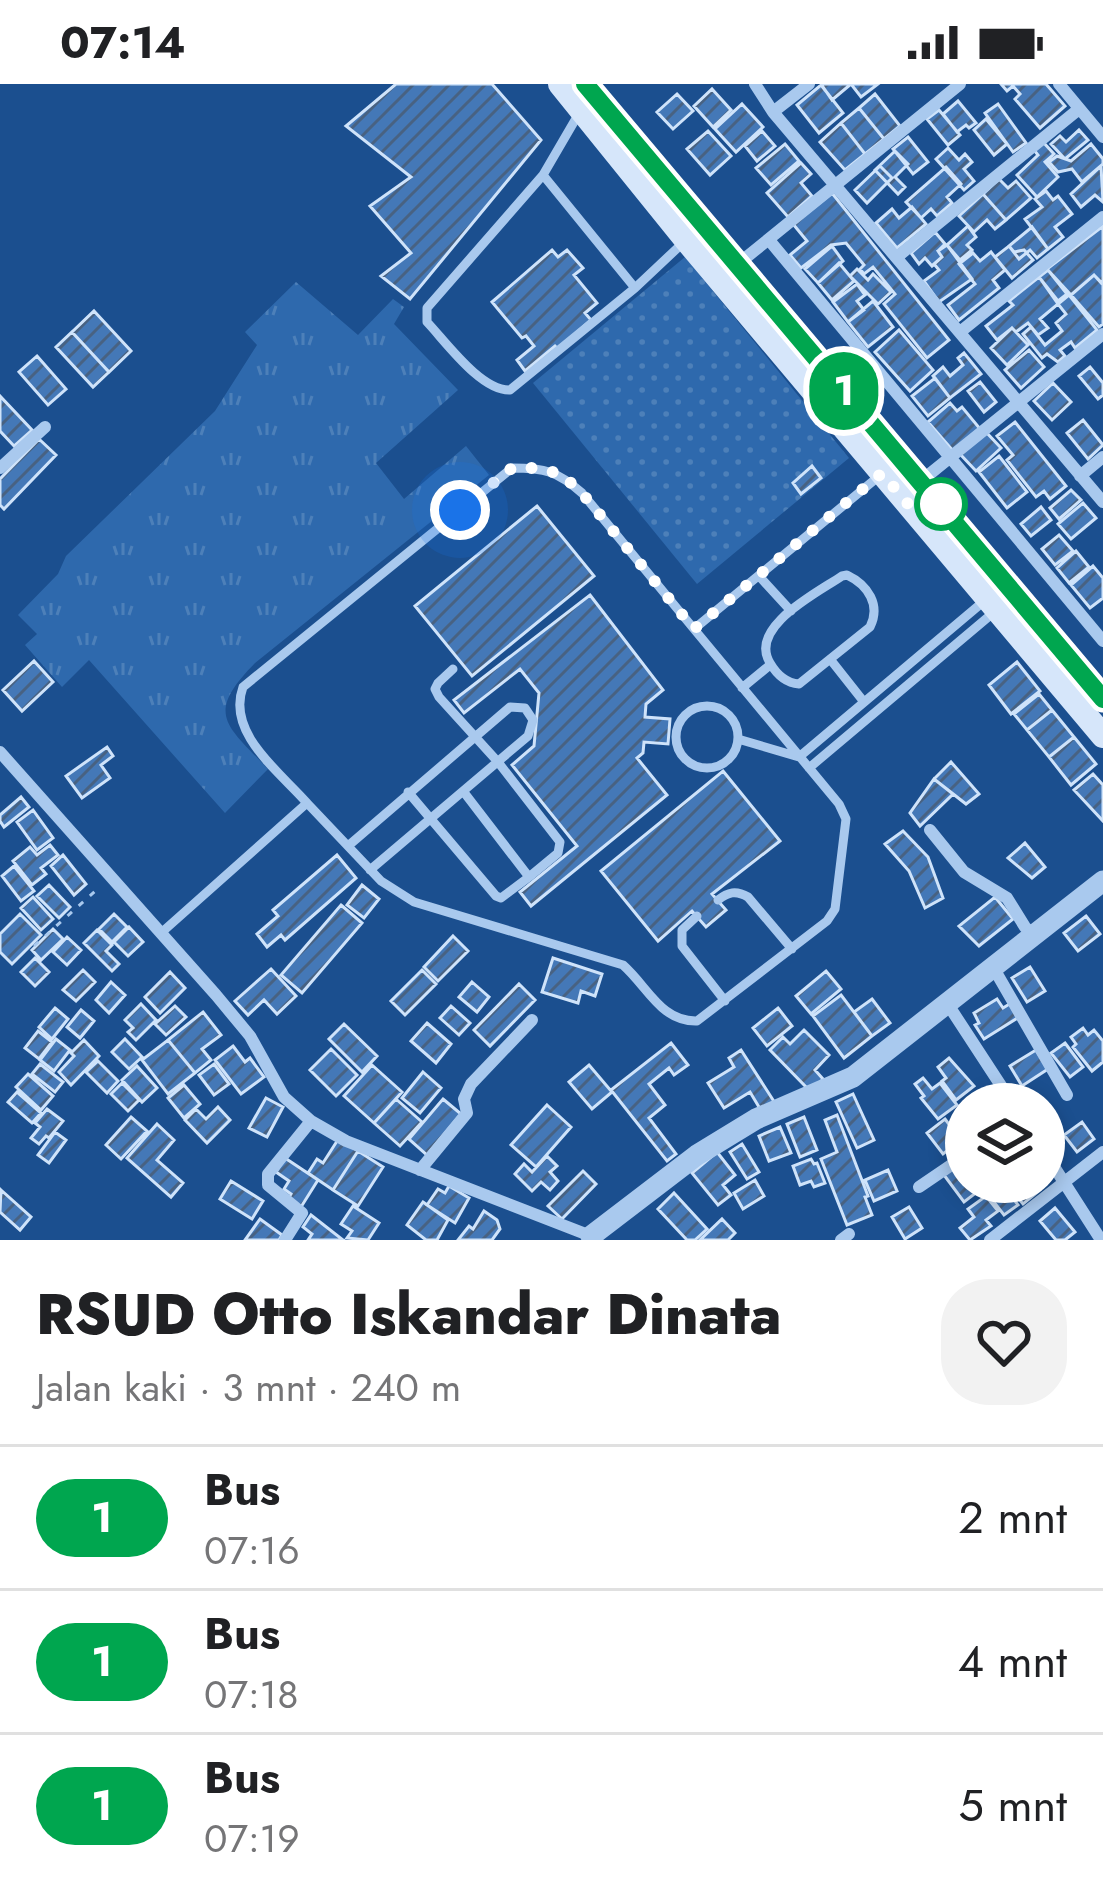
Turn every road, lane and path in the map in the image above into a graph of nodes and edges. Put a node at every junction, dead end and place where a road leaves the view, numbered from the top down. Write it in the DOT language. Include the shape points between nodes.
graph roads {
  1 [pos="755,84"];
  2 [pos="809,84"];
  3 [pos="960,84"];
  4 [pos="1059,84"];
  5 [pos="1084,84"];
  6 [pos="568,85"];
  7 [pos="1069,97"];
  8 [pos="1079,109"];
  9 [pos="580,110"];
  10 [pos="773,112"];
  11 [pos="1103,137"];
  12 [pos="543,176"];
  13 [pos="836,185"];
  14 [pos="1103,217"];
  15 [pos="686,240"];
  16 [pos="769,240"];
  17 [pos="897,257"];
  18 [pos="738,264"];
  19 [pos="635,288"];
  20 [pos="960,332"];
  21 [pos="1103,334"];
  22 [pos="1018,401"];
  23 [pos="45,427"];
  24 [pos="1103,457"];
  25 [pos="950,458"];
  26 [pos="0,468"];
  27 [pos="882,473"];
  28 [pos="1080,476"];
  29 [pos="920,492"];
  30 [pos="1103,502"];
  31 [pos="760,576"];
  32 [pos="992,604"];
  33 [pos="791,611"];
  34 [pos="694,629"];
  35 [pos="1103,641"];
  36 [pos="830,659"];
  37 [pos="770,665"];
  38 [pos="453,670"];
  39 [pos="742,688"];
  40 [pos="1103,699"];
  41 [pos="864,702"];
  42 [pos="474,736"];
  43 [pos="1103,736"];
  44 [pos="738,739"];
  45 [pos="0,752"];
  46 [pos="799,757"];
  47 [pos="498,762"];
  48 [pos="809,768"];
  49 [pos="463,791"];
  50 [pos="409,792"];
  51 [pos="307,803"];
  52 [pos="430,818"];
  53 [pos="930,830"];
  54 [pos="348,846"];
  55 [pos="370,870"];
  56 [pos="112,877"];
  57 [pos="529,877"];
  58 [pos="1103,881"];
  59 [pos="718,900"];
  60 [pos="697,916"];
  61 [pos="161,932"];
  62 [pos="1035,937"];
  63 [pos="34,946"];
  64 [pos="792,949"];
  65 [pos="992,966"];
  66 [pos="725,1001"];
  67 [pos="946,1002"];
  68 [pos="532,1020"];
  69 [pos="999,1083"];
  70 [pos="1067,1095"];
  71 [pos="311,1121"];
  72 [pos="1103,1152"];
  73 [pos="945,1169"];
  74 [pos="420,1170"];
  75 [pos="1065,1183"];
  76 [pos="919,1187"];
  77 [pos="1039,1203"];
  78 [pos="591,1238"];
  79 [pos="285,1240"];
  80 [pos="990,1240"];
  81 [pos="1101,1240"];
  1 -- 10 [label="street"];
  2 -- 10 [label="street"];
  3 -- 13 [label="street"];
  4 -- 7 [label="street"];
  5 -- 7 [label="street"];
  6 -- 9 [label="main road"];
  6 -- 18 [label="main road"];
  7 -- 8 [label="street"];
  8 -- 11 [label="street"];
  8 -- 17 [label="street"];
  9 -- 12 [label="lane"];
  9 -- 15 [label="main road"];
  10 -- 13 [label="street"];
  12 -- 19 [label="lane"];
  12 -- 19 [label="lane" via="427,308 427,322 485,384 510,390"];
  13 -- 16 [label="street"];
  13 -- 17 [label="street"];
  14 -- 20 [label="street"];
  15 -- 19 [label="lane"];
  15 -- 27 [label="main road"];
  16 -- 18 [label="street"];
  16 -- 25 [label="street"];
  17 -- 20 [label="street"];
  18 -- 29 [label="main road"];
  20 -- 22 [label="street"];
  21 -- 22 [label="street"];
  22 -- 25 [label="street"];
  22 -- 28 [label="street"];
  23 -- 26 [label="street"];
  24 -- 28 [label="street"];
  25 -- 29 [label="street"];
  25 -- 35 [label="street"];
  27 -- 29 [label="main road"];
  27 -- 31 [label="lane"];
  28 -- 30 [label="street"];
  29 -- 32 [label="main road"];
  29 -- 40 [label="main road"];
  31 -- 33 [label="lane"];
  31 -- 34 [label="lane"];
  32 -- 41 [label="lane"];
  32 -- 43 [label="main road"];
  32 -- 48 [label="lane"];
  33 -- 36 [label="lane" via="847,575 874,601 870,627"];
  33 -- 37 [label="lane" via="765,641"];
  34 -- 39 [label="lane"];
  34 -- 51 [label="lane" via="561,474 512,468 243,688 238,714 250,739"];
  36 -- 37 [label="lane" via="793,685"];
  36 -- 41 [label="lane"];
  37 -- 39 [label="lane"];
  38 -- 42 [label="lane" via="435,689"];
  39 -- 46 [label="lane"];
  41 -- 46 [label="lane"];
  42 -- 47 [label="lane"];
  42 -- 47 [label="lane" via="510,707 525,708 533,721 528,736"];
  42 -- 50 [label="lane"];
  44 -- 44 [label="lane" via="726,712 708,706 689,711 677,727 682,757 700,767 721,765"];
  44 -- 46 [label="lane"];
  45 -- 56 [label="street"];
  46 -- 48 [label="lane"];
  47 -- 49 [label="lane"];
  47 -- 57 [label="lane" via="560,842 558,854"];
  48 -- 64 [label="lane" via="846,819 835,909"];
  49 -- 52 [label="lane"];
  49 -- 57 [label="lane"];
  50 -- 52 [label="lane"];
  50 -- 54 [label="lane"];
  51 -- 54 [label="lane"];
  51 -- 61 [label="lane"];
  52 -- 55 [label="lane"];
  52 -- 57 [label="lane" via="498,898"];
  53 -- 62 [label="street" via="964,872 1006,898"];
  54 -- 55 [label="lane"];
  55 -- 66 [label="lane" via="413,902 623,965 682,1022"];
  56 -- 61 [label="street"];
  56 -- 63 [label="path"];
  58 -- 62 [label="street"];
  59 -- 64 [label="lane" via="748,896"];
  60 -- 66 [label="lane" via="682,930 682,946"];
  61 -- 71 [label="street" via="250,1036 278,1090"];
  62 -- 65 [label="street"];
  64 -- 66 [label="lane"];
  65 -- 67 [label="street"];
  65 -- 70 [label="street"];
  67 -- 69 [label="street"];
  67 -- 78 [label="street" via="853,1077 697,1155"];
  68 -- 74 [label="street" via="470,1084 467,1113"];
  71 -- 74 [label="street"];
  71 -- 79 [label="street" via="268,1174 268,1185 302,1213"];
  72 -- 75 [label="street"];
  73 -- 76 [label="street"];
  74 -- 78 [label="street"];
  75 -- 81 [label="street"];
  77 -- 80 [label="street"];
}
